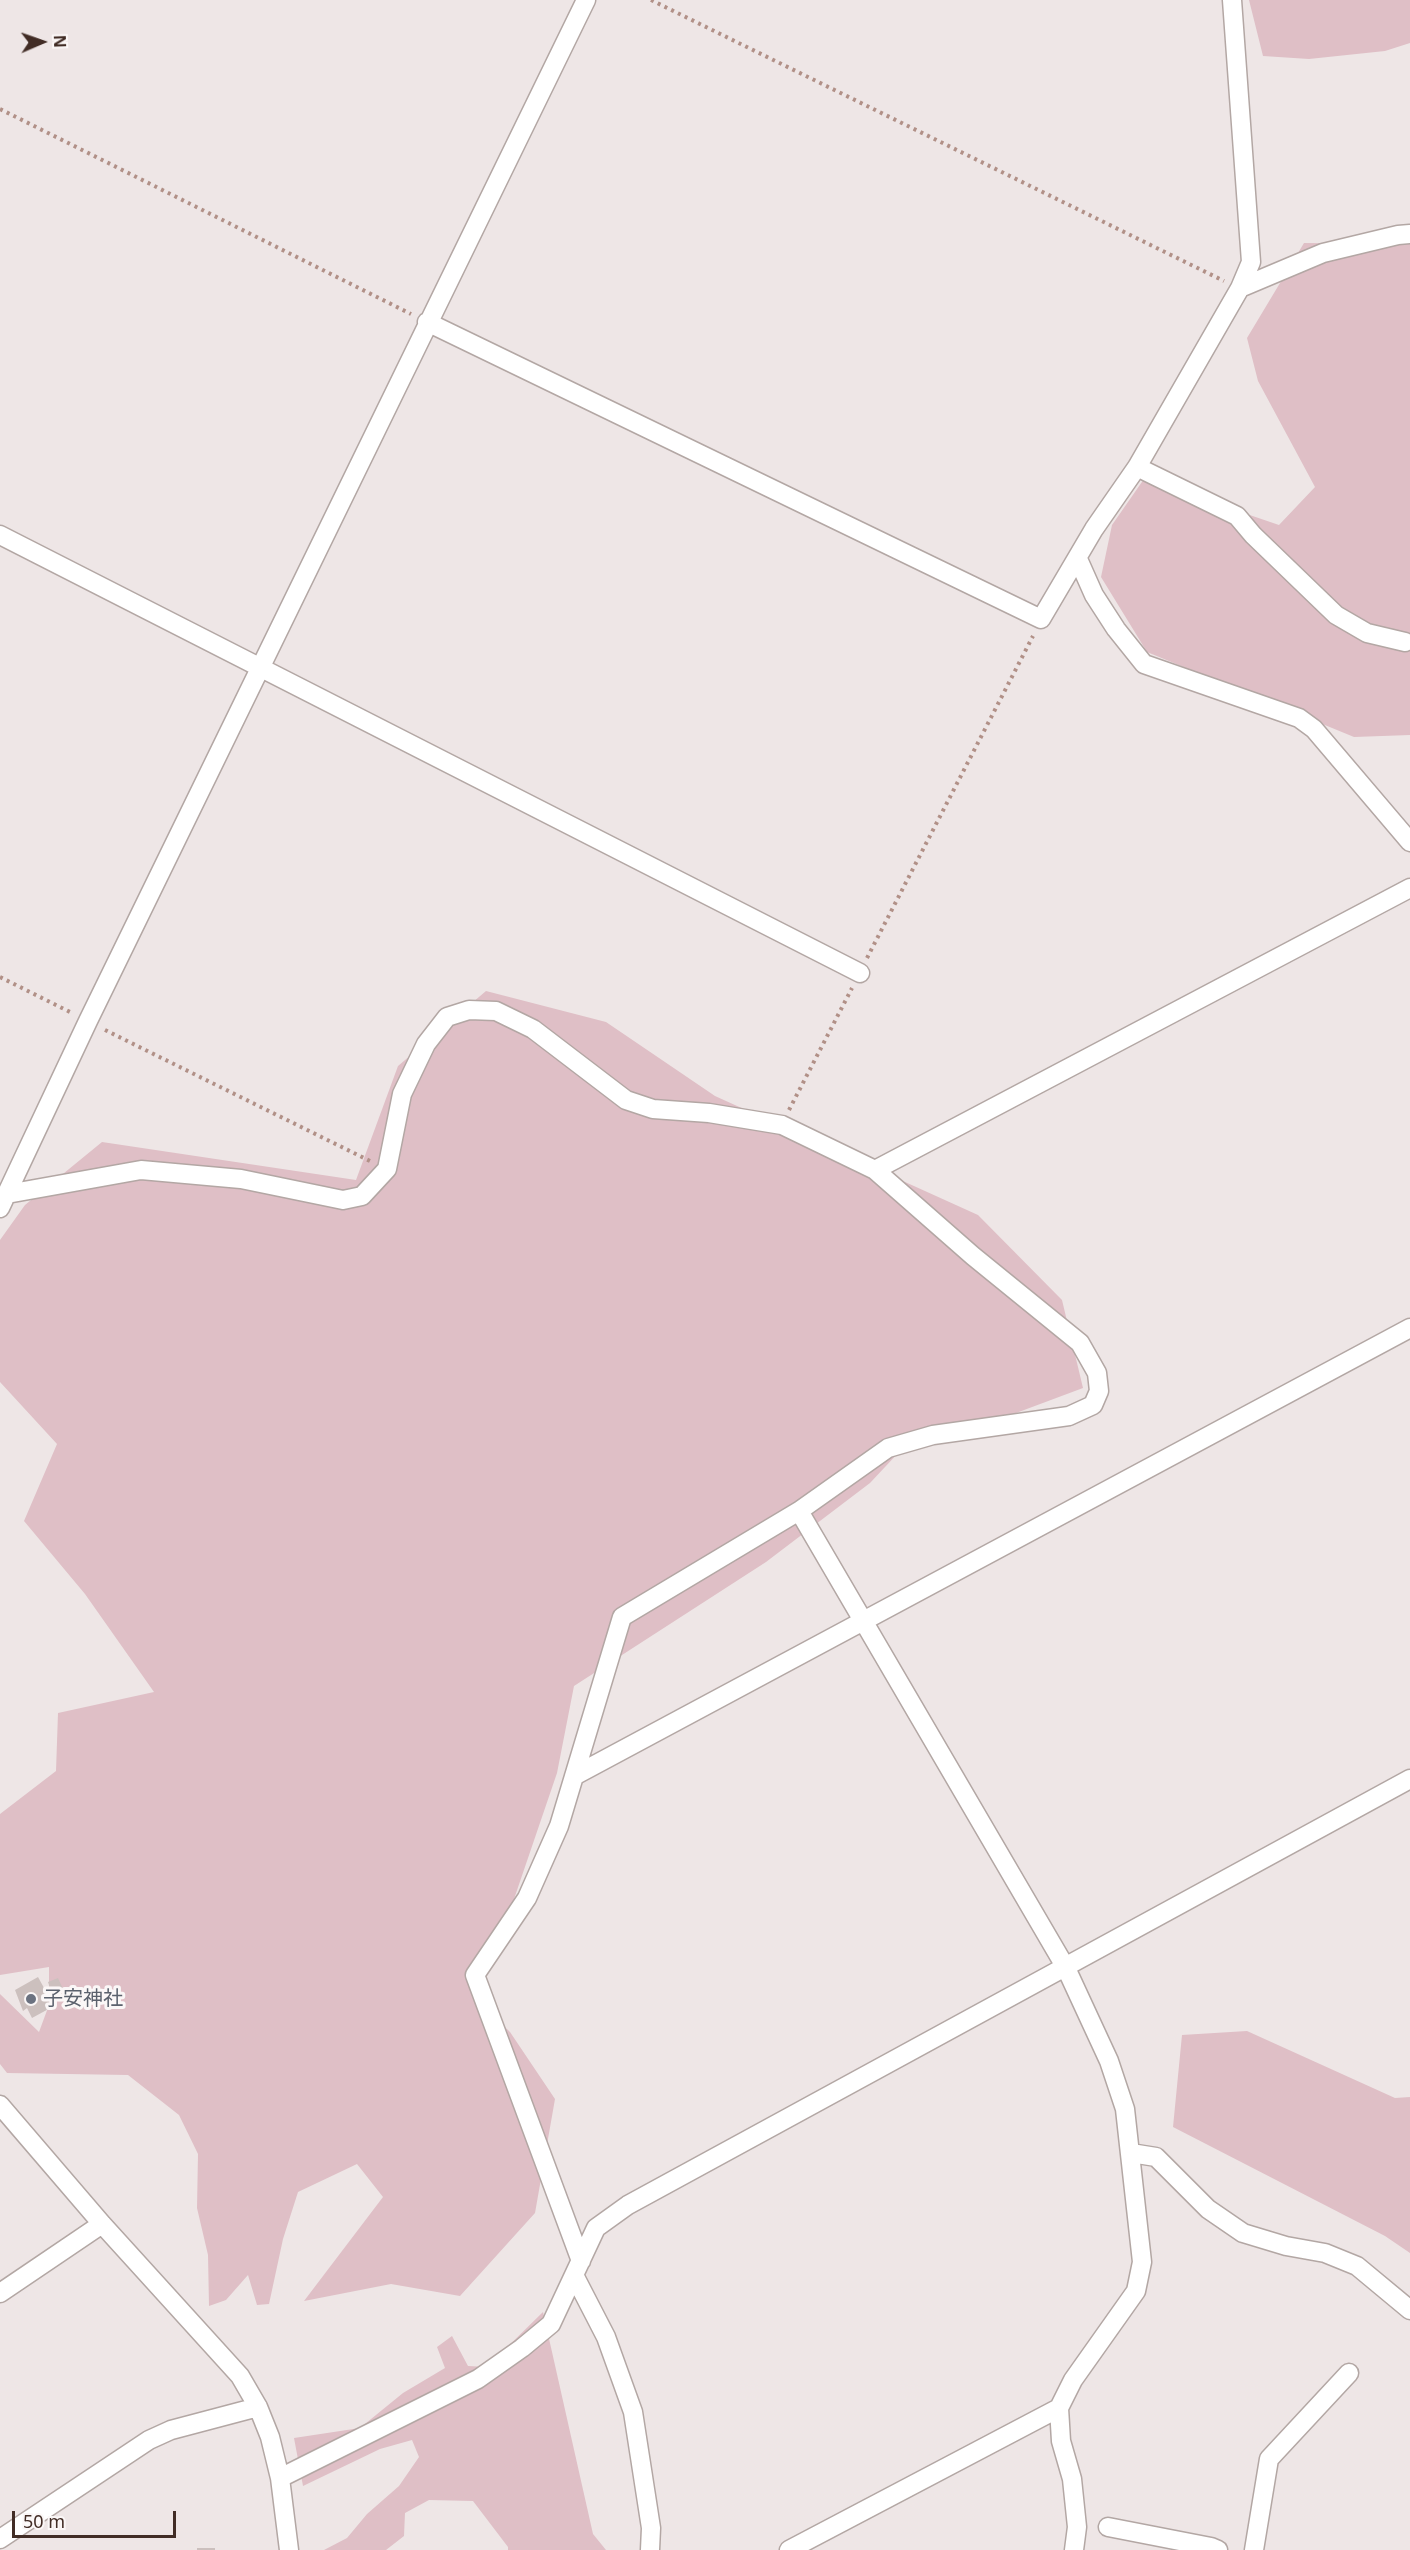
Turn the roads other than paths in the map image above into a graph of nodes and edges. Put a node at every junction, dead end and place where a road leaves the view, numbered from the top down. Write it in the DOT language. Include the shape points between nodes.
graph roads {
  1 [pos="586,0"];
  2 [pos="1232,0"];
  3 [pos="1410,234"];
  4 [pos="1240,288"];
  5 [pos="428,322"];
  6 [pos="1137,467"];
  7 [pos="0,535"];
  8 [pos="1078,559"];
  9 [pos="1405,642"];
  10 [pos="260,667"];
  11 [pos="1410,842"];
  12 [pos="1410,888"];
  13 [pos="860,973"];
  14 [pos="875,1170"];
  15 [pos="4,1201"];
  16 [pos="1410,1328"];
  17 [pos="799,1510"];
  18 [pos="863,1621"];
  19 [pos="574,1776"];
  20 [pos="1410,1779"];
  21 [pos="1066,1968"];
  22 [pos="0,2105"];
  23 [pos="1131,2153"];
  24 [pos="102,2224"];
  25 [pos="578,2268"];
  26 [pos="0,2293"];
  27 [pos="1410,2310"];
  28 [pos="1348,2373"];
  29 [pos="258,2407"];
  30 [pos="1059,2408"];
  31 [pos="280,2478"];
  32 [pos="1108,2527"];
  33 [pos="0,2539"];
  34 [pos="1213,2549"];
  35 [pos="289,2550"];
  36 [pos="650,2550"];
  37 [pos="789,2550"];
  38 [pos="1074,2550"];
  39 [pos="1254,2550"];
  1 -- 5 [label="street"];
  2 -- 4 [label="street" via="1251,262"];
  3 -- 4 [label="street" via="1323,253"];
  4 -- 6 [label="street"];
  5 -- 8 [label="street" via="1041,620"];
  5 -- 10 [label="street"];
  6 -- 8 [label="street"];
  6 -- 9 [label="street" via="1237,516 1336,615 1366,633"];
  7 -- 10 [label="street"];
  8 -- 11 [label="street" via="1094,596 1144,664 1299,718 1314,729"];
  10 -- 13 [label="street"];
  10 -- 15 [label="street"];
  12 -- 14 [label="street"];
  14 -- 15 [label="street" via="782,1125 653,1109 626,1100 533,1029 496,1011 469,1010 447,1017 426,1044 402,1094 387,1169 362,1196 344,1200 241,1179 141,1170"];
  14 -- 17 [label="street" via="1080,1343 1097,1373 1099,1391 1093,1405 1069,1416 933,1435 888,1448"];
  16 -- 18 [label="street"];
  17 -- 18 [label="street"];
  17 -- 19 [label="street" via="622,1617"];
  18 -- 19 [label="street"];
  18 -- 21 [label="street"];
  19 -- 25 [label="street" via="559,1826 527,1898 475,1975"];
  20 -- 21 [label="street"];
  21 -- 23 [label="street" via="1109,2061 1125,2109"];
  21 -- 25 [label="street" via="628,2205 596,2228"];
  22 -- 24 [label="street"];
  23 -- 27 [label="street" via="1156,2157 1208,2209 1243,2233 1325,2253 1357,2266"];
  23 -- 30 [label="street" via="1142,2262 1136,2291 1073,2380"];
  24 -- 26 [label="street"];
  24 -- 29 [label="street" via="240,2376"];
  25 -- 31 [label="street" via="551,2324 504,2361 478,2379"];
  25 -- 36 [label="street" via="633,2412 651,2528"];
  28 -- 39 [label="street" via="1269,2459"];
  29 -- 31 [label="street"];
  29 -- 33 [label="street" via="148,2439"];
  30 -- 37 [label="street"];
  30 -- 38 [label="street" via="1061,2441 1072,2479 1077,2527"];
  31 -- 35 [label="street"];
  32 -- 34 [label="street"];
}
